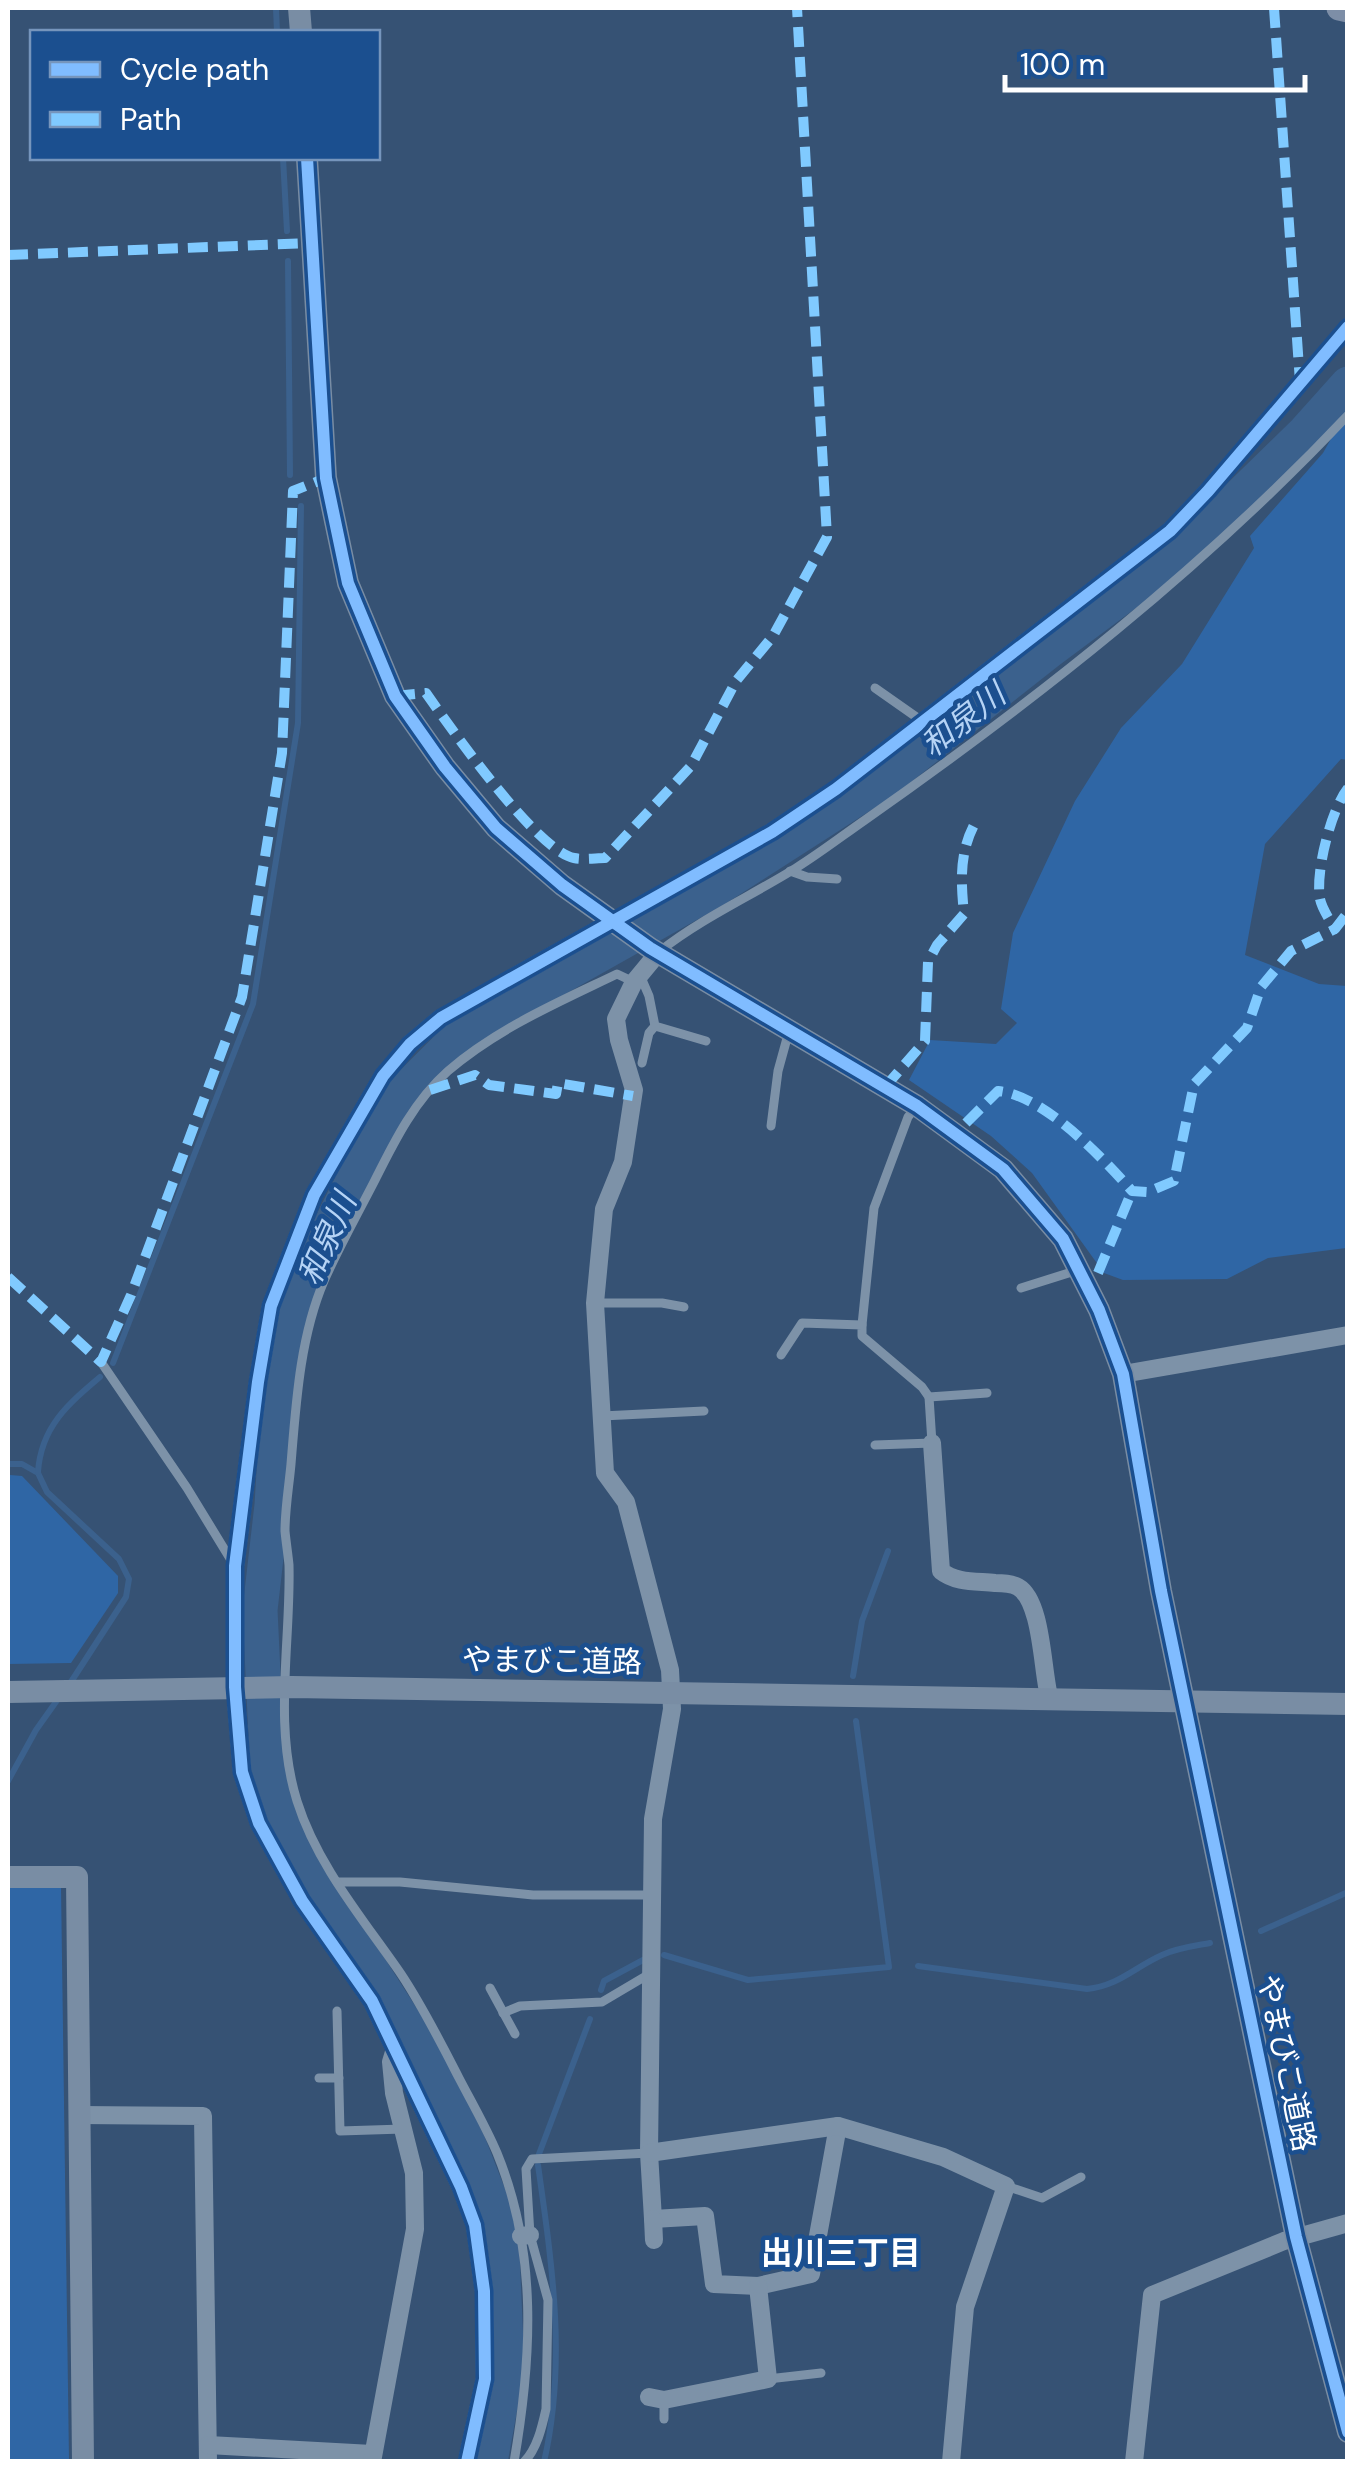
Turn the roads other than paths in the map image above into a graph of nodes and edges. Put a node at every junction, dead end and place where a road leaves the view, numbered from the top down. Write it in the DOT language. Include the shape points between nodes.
graph roads {
  1 [pos="1339,8"];
  2 [pos="1348,10"];
  3 [pos="307,160"];
  4 [pos="1348,327"];
  5 [pos="1348,415"];
  6 [pos="875,688"];
  7 [pos="924,722"];
  8 [pos="790,872"];
  9 [pos="836,879"];
  10 [pos="616,925"];
  11 [pos="654,951"];
  12 [pos="637,979"];
  13 [pos="655,1026"];
  14 [pos="789,1030"];
  15 [pos="706,1041"];
  16 [pos="642,1063"];
  17 [pos="917,1106"];
  18 [pos="771,1126"];
  19 [pos="1081,1269"];
  20 [pos="1020,1288"];
  21 [pos="595,1303"];
  22 [pos="684,1307"];
  23 [pos="862,1325"];
  24 [pos="1348,1335"];
  25 [pos="782,1354"];
  26 [pos="102,1362"];
  27 [pos="1122,1374"];
  28 [pos="988,1393"];
  29 [pos="929,1398"];
  30 [pos="704,1410"];
  31 [pos="600,1416"];
  32 [pos="932,1442"];
  33 [pos="876,1444"];
  34 [pos="235,1566"];
  35 [pos="241,1687"];
  36 [pos="283,1687"];
  37 [pos="8,1692"];
  38 [pos="672,1694"];
  39 [pos="1050,1700"];
  40 [pos="1185,1701"];
  41 [pos="1348,1704"];
  42 [pos="8,1877"];
  43 [pos="337,1882"];
  44 [pos="653,1895"];
  45 [pos="653,1972"];
  46 [pos="490,1988"];
  47 [pos="338,2011"];
  48 [pos="503,2012"];
  49 [pos="515,2034"];
  50 [pos="396,2048"];
  51 [pos="318,2078"];
  52 [pos="339,2078"];
  53 [pos="79,2116"];
  54 [pos="838,2126"];
  55 [pos="404,2129"];
  56 [pos="649,2152"];
  57 [pos="1081,2176"];
  58 [pos="1006,2186"];
  59 [pos="654,2219"];
  60 [pos="1348,2223"];
  61 [pos="525,2236"];
  62 [pos="1296,2237"];
  63 [pos="654,2240"];
  64 [pos="758,2286"];
  65 [pos="821,2374"];
  66 [pos="768,2380"];
  67 [pos="659,2405"];
  68 [pos="1348,2432"];
  69 [pos="208,2453"];
  70 [pos="372,2458"];
  71 [pos="82,2462"];
  72 [pos="468,2462"];
  73 [pos="514,2462"];
  74 [pos="524,2462"];
  75 [pos="951,2462"];
  76 [pos="1134,2462"];
  1 -- 2 [label="main road"];
  3 -- 10 [label="street" via="322,445 348,583 392,690 445,767 496,828"];
  4 -- 7 [label="street" via="1170,531"];
  5 -- 8 [label="lane" via="1162,592 984,734"];
  6 -- 7 [label="lane"];
  7 -- 10 [label="street" via="836,790"];
  8 -- 9 [label="lane"];
  8 -- 11 [label="lane"];
  10 -- 11 [label="street"];
  10 -- 34 [label="street" via="441,1018 383,1076 314,1195 271,1306"];
  11 -- 12 [label="street"];
  11 -- 14 [label="street"];
  12 -- 13 [label="lane" via="649,996"];
  12 -- 21 [label="street" via="616,1019 633,1096 623,1162 604,1209"];
  12 -- 36 [label="lane" via="617,974 484,1043 419,1101 390,1150 324,1282 306,1344 285,1529"];
  13 -- 15 [label="lane"];
  13 -- 16 [label="lane"];
  14 -- 17 [label="street"];
  14 -- 18 [label="lane"];
  17 -- 19 [label="street" via="1003,1169"];
  17 -- 23 [label="lane" via="874,1208"];
  19 -- 20 [label="lane"];
  19 -- 27 [label="street"];
  21 -- 22 [label="lane"];
  21 -- 31 [label="street"];
  23 -- 25 [label="lane" via="802,1323"];
  23 -- 29 [label="lane" via="862,1336"];
  24 -- 27 [label="street"];
  26 -- 34 [label="lane"];
  27 -- 40 [label="street"];
  28 -- 29 [label="lane"];
  29 -- 32 [label="lane"];
  30 -- 31 [label="lane"];
  31 -- 38 [label="street" via="605,1472 626,1502"];
  32 -- 33 [label="lane"];
  32 -- 39 [label="street" via="941,1571 951,1579 1015,1584 1026,1594 1045,1651"];
  34 -- 35 [label="street"];
  35 -- 36 [label="street, やまびこ道路"];
  35 -- 37 [label="street, やまびこ道路"];
  35 -- 50 [label="street" via="242,1772 259,1822"];
  36 -- 38 [label="street, やまびこ道路"];
  36 -- 43 [label="lane" via="296,1799"];
  38 -- 39 [label="street, やまびこ道路"];
  38 -- 44 [label="street" via="653,1819"];
  39 -- 40 [label="street, やまびこ道路"];
  40 -- 41 [label="street"];
  40 -- 62 [label="street, やまびこ道路"];
  42 -- 53 [label="street" via="77,1877"];
  43 -- 44 [label="lane"];
  43 -- 61 [label="lane" via="404,1979 482,2122"];
  44 -- 45 [label="street"];
  45 -- 48 [label="lane" via="602,2002"];
  45 -- 56 [label="street"];
  46 -- 48 [label="lane"];
  47 -- 52 [label="lane"];
  48 -- 49 [label="lane"];
  50 -- 55 [label="street" via="394,2093"];
  50 -- 72 [label="street" via="475,2225 485,2379"];
  51 -- 52 [label="lane"];
  52 -- 55 [label="lane" via="340,2131"];
  53 -- 69 [label="street" via="203,2116"];
  53 -- 71 [label="street"];
  54 -- 56 [label="street"];
  54 -- 58 [label="street" via="943,2157"];
  54 -- 64 [label="street" via="811,2274"];
  55 -- 70 [label="street" via="414,2172 415,2229"];
  56 -- 59 [label="street"];
  56 -- 61 [label="lane" via="532,2160 526,2169"];
  57 -- 58 [label="lane" via="1042,2198"];
  58 -- 75 [label="street" via="965,2307"];
  59 -- 63 [label="street"];
  59 -- 64 [label="street" via="706,2216 714,2284"];
  60 -- 62 [label="street"];
  61 -- 73 [label="lane" via="527,2382"];
  61 -- 74 [label="lane" via="548,2300 542,2427"];
  62 -- 68 [label="street, やまびこ道路"];
  62 -- 76 [label="street" via="1152,2296"];
  64 -- 66 [label="street"];
  65 -- 66 [label="lane"];
  66 -- 67 [label="street"];
  69 -- 70 [label="street"];
}
